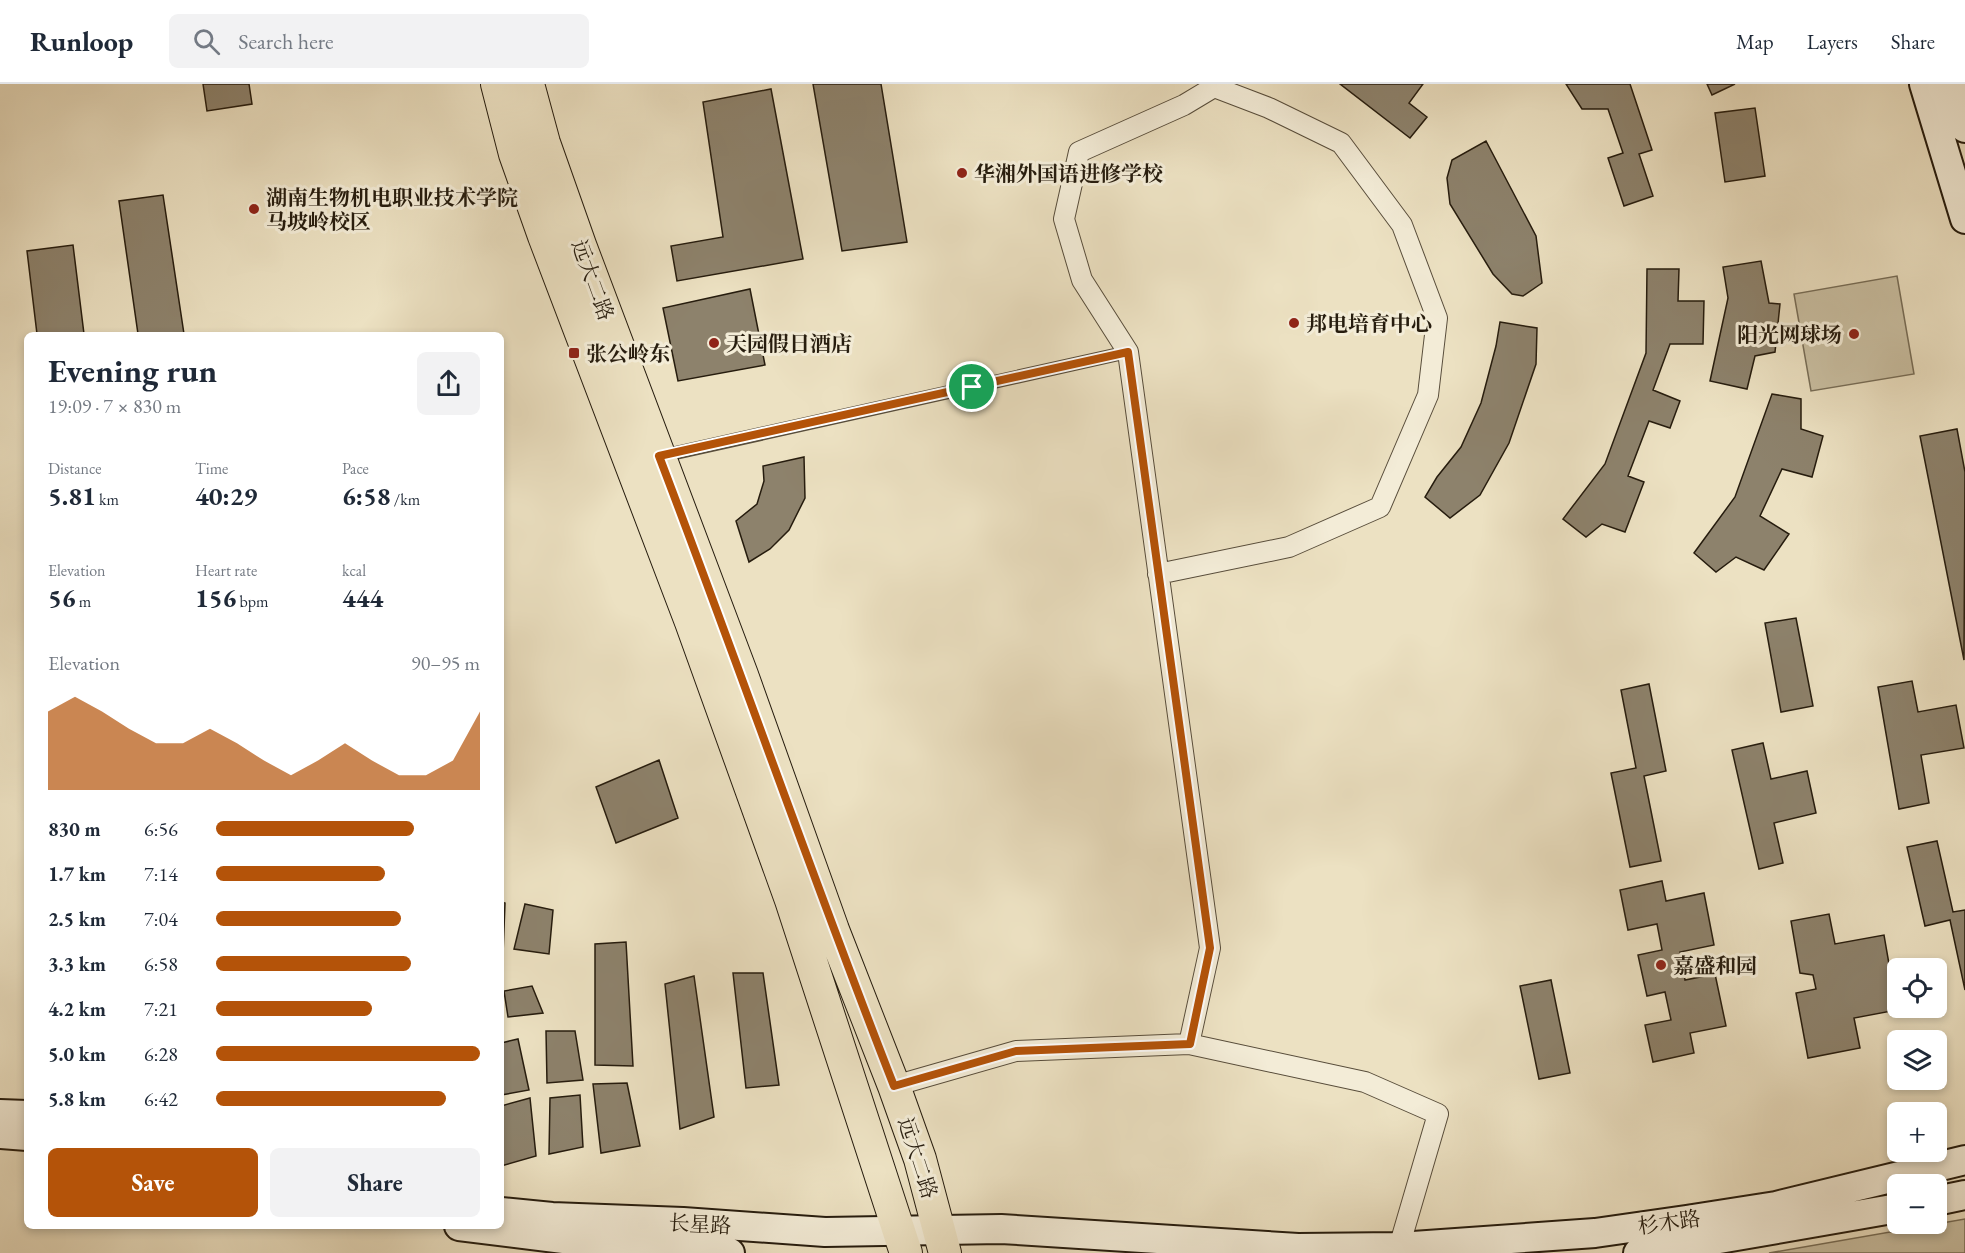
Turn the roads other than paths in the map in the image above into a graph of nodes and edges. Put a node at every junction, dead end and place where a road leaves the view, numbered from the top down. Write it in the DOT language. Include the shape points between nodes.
graph roads {
  1 [pos="497,84"];
  2 [pos="528,84"];
  3 [pos="1924,84"];
  4 [pos="1952,84"];
  5 [pos="1965,129"];
  6 [pos="1964,215"];
  7 [pos="1128,352"];
  8 [pos="659,456"];
  9 [pos="1158,574"];
  10 [pos="1190,1044"];
  11 [pos="894,1086"];
  12 [pos="0,1113"];
  13 [pos="24,1114"];
  14 [pos="0,1134"];
  15 [pos="24,1136"];
  16 [pos="1965,1160"];
  17 [pos="1965,1195"];
  18 [pos="1947,1199"];
  19 [pos="1887,1210"];
  20 [pos="504,1212"];
  21 [pos="483,1229"];
  22 [pos="903,1241"];
  23 [pos="942,1241"];
  24 [pos="1399,1247"];
  25 [pos="730,1253"];
  26 [pos="1638,1253"];
  1 -- 22 [label="main road, 远大二路" via="515,154 547,246 691,622 791,900"];
  2 -- 8 [label="main road, 远大二路" via="544,143"];
  3 -- 6 [label="main road"];
  4 -- 5 [label="main road"];
  7 -- 8 [label="lane"];
  7 -- 9 [label="street"];
  7 -- 9 [label="street" via="1082,280 1064,219 1079,152 1184,105 1214,87 1341,143 1402,225 1437,318 1428,395 1380,507 1289,547"];
  8 -- 11 [label="main road, 远大二路"];
  9 -- 10 [label="street" via="1210,948"];
  10 -- 11 [label="street" via="1016,1051"];
  10 -- 24 [label="street" via="1365,1082 1438,1114"];
  11 -- 23 [label="main road, 远大二路"];
  12 -- 13 [label="main road"];
  14 -- 15 [label="main road"];
  16 -- 24 [label="main road, 杉木路" via="1776,1206 1686,1220 1594,1233"];
  17 -- 18 [label="main road"];
  19 -- 26 [label="main road, 杉木路"];
  20 -- 22 [label="main road, 长星路" via="825,1232"];
  21 -- 25 [label="main road, 长星路" via="619,1246"];
  22 -- 23 [label="main road, 杉木路"];
  23 -- 24 [label="main road, 杉木路" via="1001,1229 1298,1248"];
}
